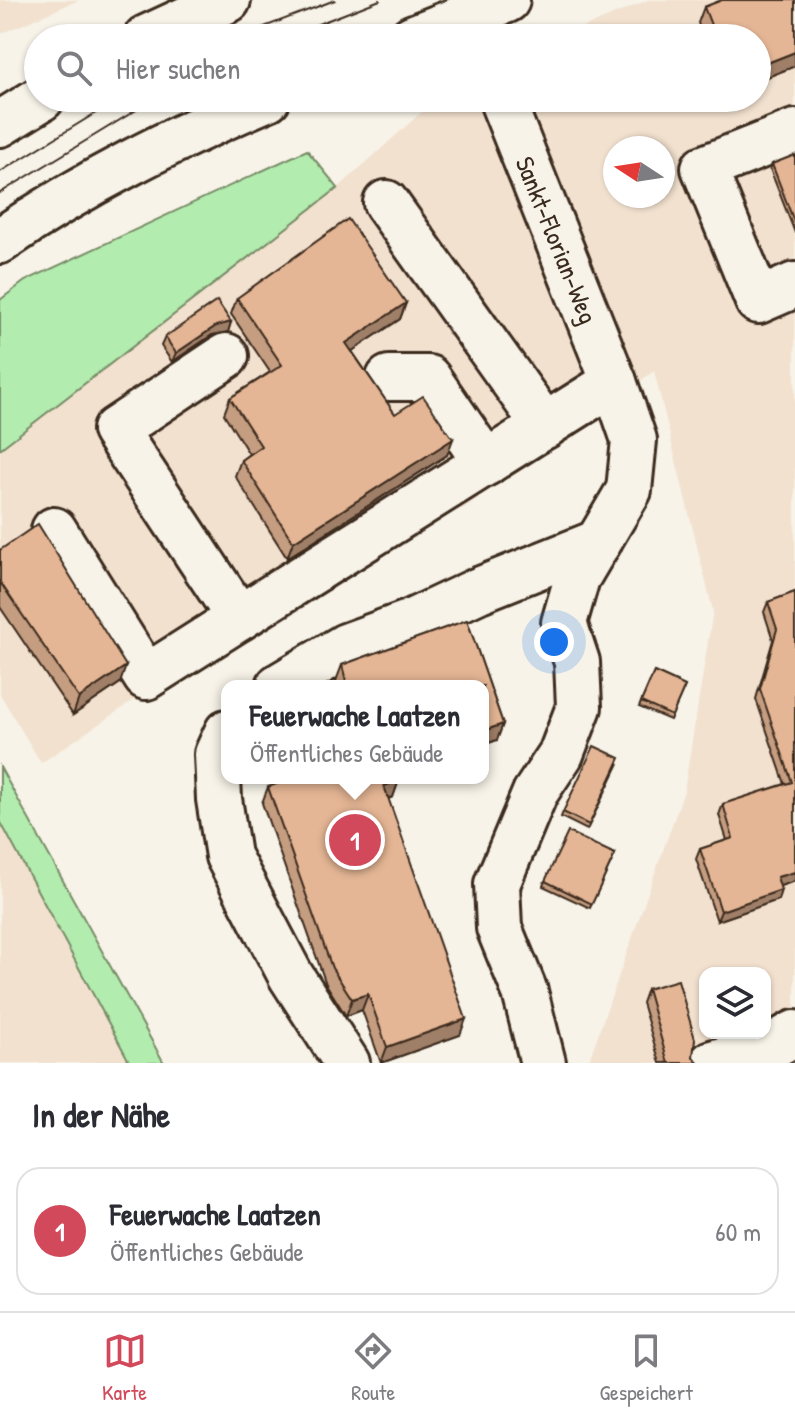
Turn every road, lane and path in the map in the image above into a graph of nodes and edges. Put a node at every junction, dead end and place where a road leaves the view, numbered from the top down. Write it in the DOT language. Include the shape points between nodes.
graph roads {
  1 [pos="228,0"];
  2 [pos="507,0"];
  3 [pos="456,19"];
  4 [pos="176,24"];
  5 [pos="24,109"];
  6 [pos="238,112"];
  7 [pos="507,112"];
  8 [pos="0,124"];
  9 [pos="795,132"];
  10 [pos="386,203"];
  11 [pos="0,241"];
  12 [pos="795,285"];
  13 [pos="226,356"];
  14 [pos="389,378"];
  15 [pos="614,382"];
  16 [pos="545,426"];
  17 [pos="486,463"];
  18 [pos="54,530"];
  19 [pos="599,542"];
  20 [pos="239,618"];
  21 [pos="289,680"];
  22 [pos="221,745"];
  23 [pos="795,1033"];
  24 [pos="347,1063"];
  25 [pos="543,1063"];
  26 [pos="712,1063"];
  1 -- 4 [label="main road"];
  2 -- 3 [label="main road"];
  5 -- 8 [label="main road"];
  6 -- 11 [label="main road" via="135,160"];
  7 -- 15 [label="main road, Sankt-Florian-Weg"];
  9 -- 12 [label="main road" via="704,168 758,301"];
  10 -- 16 [label="main road"];
  13 -- 20 [label="main road" via="115,430"];
  14 -- 17 [label="main road" via="428,378"];
  15 -- 16 [label="main road"];
  15 -- 19 [label="main road, Sankt-Florian-Weg" via="634,440 629,490"];
  16 -- 17 [label="main road"];
  17 -- 20 [label="main road"];
  18 -- 20 [label="main road" via="146,677"];
  19 -- 21 [label="main road" via="346,646"];
  19 -- 25 [label="main road, Sankt-Florian-Weg" via="577,578 564,623 577,662 579,707 497,884 499,928 525,992"];
  22 -- 24 [label="main road" via="219,799 228,856 291,976"];
  23 -- 26 [label="main road"];
}
